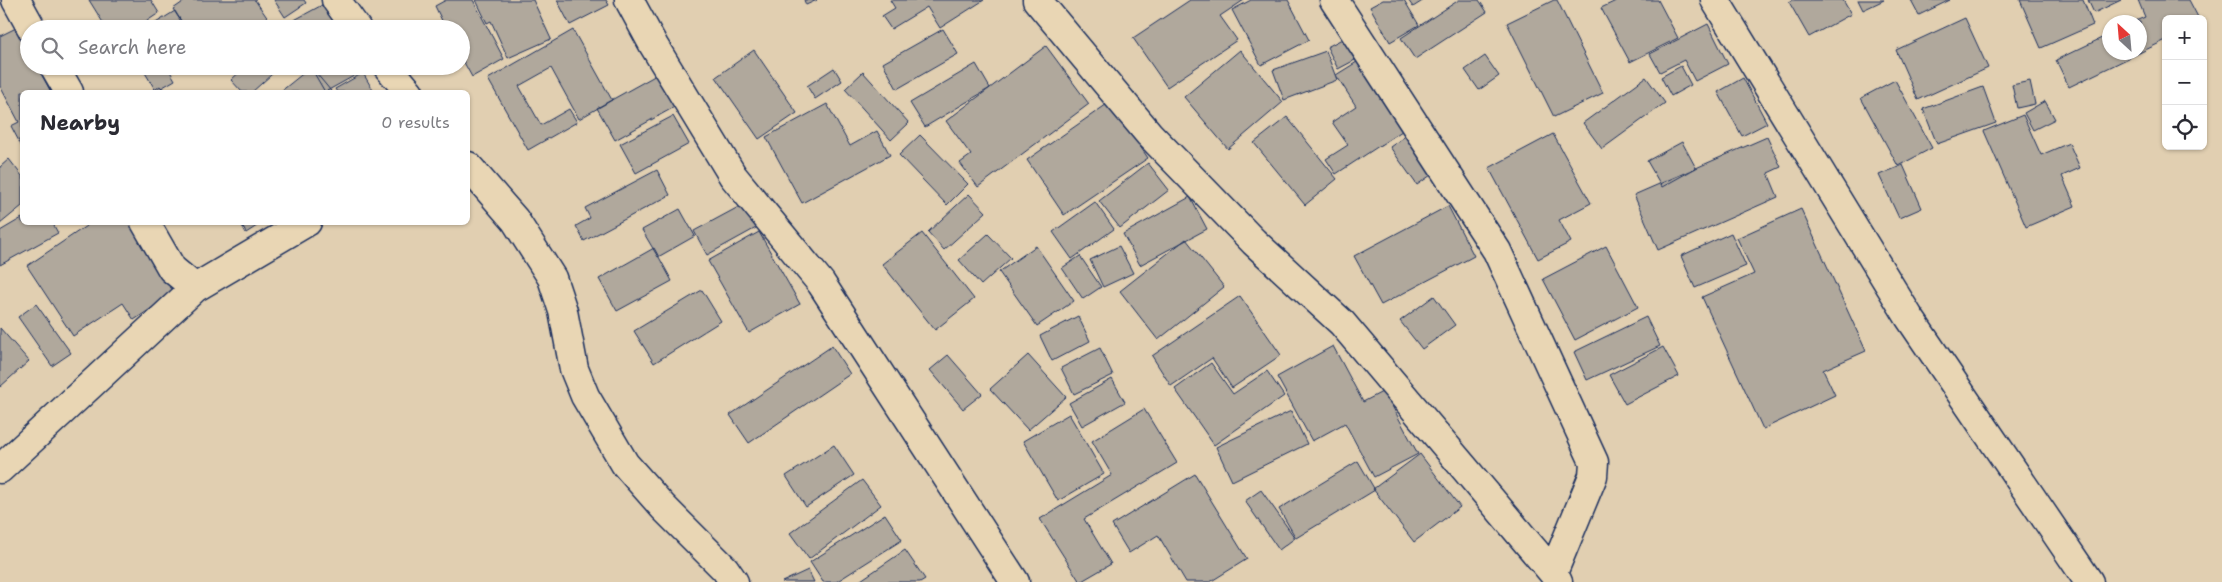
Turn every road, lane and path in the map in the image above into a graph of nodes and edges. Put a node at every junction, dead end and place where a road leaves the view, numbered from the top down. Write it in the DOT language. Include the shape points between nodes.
graph roads {
  1 [pos="16,0"];
  2 [pos="336,0"];
  3 [pos="629,0"];
  4 [pos="1037,0"];
  5 [pos="1334,0"];
  6 [pos="1715,0"];
  7 [pos="0,10"];
  8 [pos="27,20"];
  9 [pos="350,20"];
  10 [pos="59,75"];
  11 [pos="395,75"];
  12 [pos="68,90"];
  13 [pos="407,90"];
  14 [pos="470,168"];
  15 [pos="147,225"];
  16 [pos="302,225"];
  17 [pos="195,288"];
  18 [pos="0,469"];
  19 [pos="1556,578"];
  20 [pos="734,582"];
  21 [pos="1015,582"];
  22 [pos="2089,582"];
  1 -- 7 [label="street"];
  1 -- 8 [label="street"];
  2 -- 9 [label="street"];
  3 -- 21 [label="street" via="733,176 821,283"];
  4 -- 19 [label="street" via="1149,134 1254,242 1342,323"];
  5 -- 19 [label="street" via="1497,250 1594,462 1593,476"];
  6 -- 22 [label="street" via="1909,317"];
  10 -- 12 [label="street"];
  11 -- 13 [label="street"];
  14 -- 20 [label="street" via="515,220 552,278 581,387 625,464"];
  15 -- 17 [label="street" via="172,269"];
  16 -- 17 [label="street"];
  17 -- 18 [label="street"];
}
